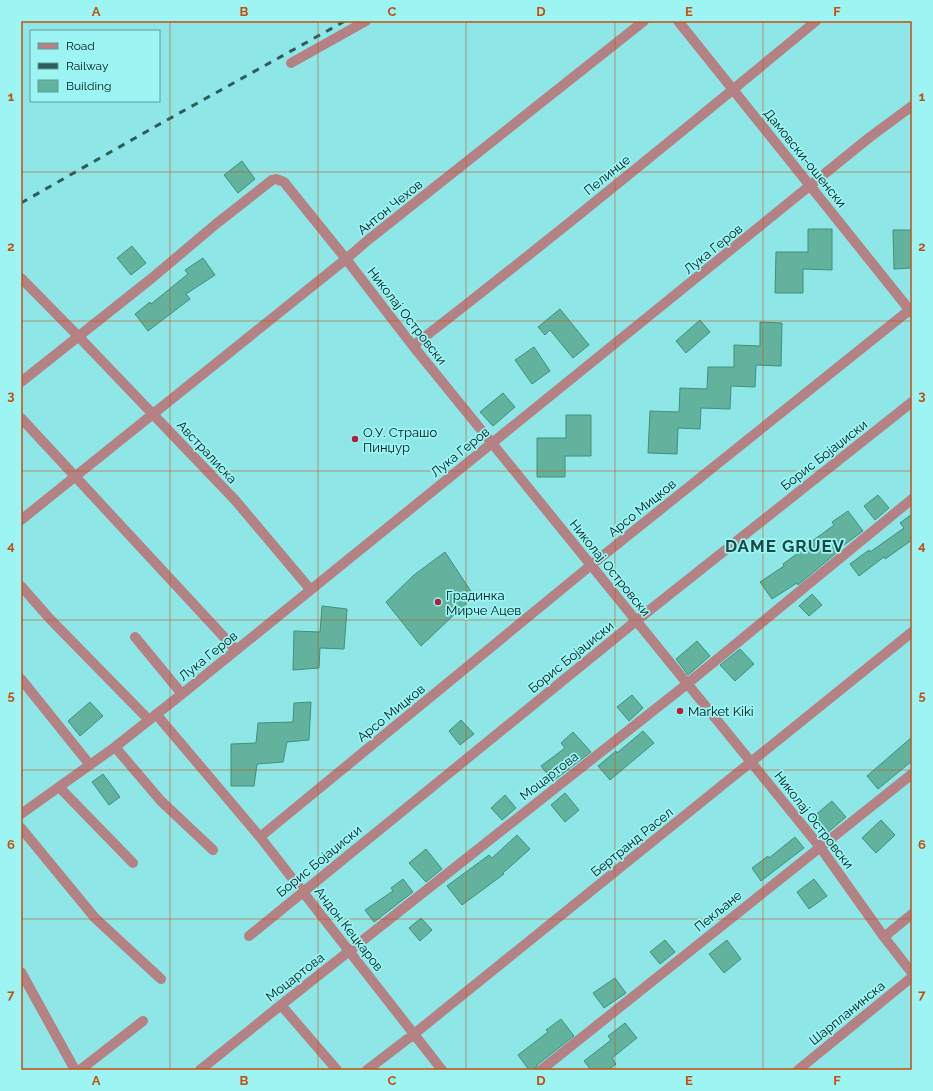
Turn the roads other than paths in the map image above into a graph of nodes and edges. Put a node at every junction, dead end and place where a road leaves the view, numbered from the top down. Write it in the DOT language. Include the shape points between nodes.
graph roads {
  1 [pos="366,21"];
  2 [pos="644,21"];
  3 [pos="678,21"];
  4 [pos="816,21"];
  5 [pos="291,63"];
  6 [pos="733,90"];
  7 [pos="912,106"];
  8 [pos="811,186"];
  9 [pos="346,259"];
  10 [pos="21,278"];
  11 [pos="911,310"];
  12 [pos="79,337"];
  13 [pos="413,346"];
  14 [pos="21,382"];
  15 [pos="912,402"];
  16 [pos="153,414"];
  17 [pos="21,418"];
  18 [pos="492,444"];
  19 [pos="76,476"];
  20 [pos="912,499"];
  21 [pos="21,520"];
  22 [pos="590,566"];
  23 [pos="21,586"];
  24 [pos="310,589"];
  25 [pos="636,621"];
  26 [pos="912,632"];
  27 [pos="135,637"];
  28 [pos="236,650"];
  29 [pos="21,679"];
  30 [pos="687,684"];
  31 [pos="182,694"];
  32 [pos="152,717"];
  33 [pos="115,747"];
  34 [pos="752,762"];
  35 [pos="90,765"];
  36 [pos="912,774"];
  37 [pos="59,787"];
  38 [pos="21,814"];
  39 [pos="21,828"];
  40 [pos="260,837"];
  41 [pos="820,847"];
  42 [pos="213,850"];
  43 [pos="132,863"];
  44 [pos="303,892"];
  45 [pos="912,914"];
  46 [pos="249,936"];
  47 [pos="884,937"];
  48 [pos="350,950"];
  49 [pos="21,972"];
  50 [pos="912,973"];
  51 [pos="912,977"];
  52 [pos="162,979"];
  53 [pos="281,1005"];
  54 [pos="143,1021"];
  55 [pos="414,1034"];
  56 [pos="75,1070"];
  57 [pos="80,1070"];
  58 [pos="200,1070"];
  59 [pos="337,1070"];
  60 [pos="367,1070"];
  61 [pos="442,1070"];
  62 [pos="541,1070"];
  63 [pos="798,1070"];
  1 -- 5 [label="street"];
  2 -- 9 [label="street, Антон Чехов"];
  3 -- 6 [label="street, Дамовски-ошенски"];
  4 -- 6 [label="street, Пелинце"];
  6 -- 8 [label="street, Дамовски-ошенски"];
  6 -- 13 [label="street, Пелинце"];
  7 -- 8 [label="street, Лука Геров"];
  8 -- 11 [label="street, Дамовски-ошенски"];
  8 -- 18 [label="street, Лука Геров"];
  9 -- 12 [label="street, Николај Островски" via="284,182 276,178"];
  9 -- 13 [label="street, Николај Островски"];
  9 -- 16 [label="street, Антон Чехов"];
  10 -- 12 [label="street, Австралиска"];
  11 -- 22 [label="street, Арсо Мицков"];
  12 -- 14 [label="street"];
  12 -- 16 [label="street, Австралиска"];
  13 -- 18 [label="street, Николај Островски"];
  15 -- 25 [label="street, Борис Бојаџиски"];
  16 -- 19 [label="street, Антон Чехов"];
  16 -- 24 [label="street, Австралиска" via="235,500"];
  17 -- 19 [label="street"];
  18 -- 22 [label="street, Николај Островски"];
  18 -- 24 [label="street, Лука Геров"];
  19 -- 21 [label="street, Антон Чехов"];
  19 -- 28 [label="street"];
  20 -- 30 [label="street, Моцартова"];
  22 -- 25 [label="street, Николај Островски"];
  22 -- 40 [label="street, Арсо Мицков"];
  23 -- 32 [label="street, Андон Кецкаров" via="56,624"];
  24 -- 28 [label="street, Лука Геров"];
  25 -- 30 [label="street, Николај Островски"];
  25 -- 44 [label="street, Борис Бојаџиски"];
  26 -- 34 [label="street, Бертранд Расел"];
  27 -- 31 [label="street"];
  28 -- 31 [label="street, Лука Геров"];
  29 -- 35 [label="street"];
  30 -- 34 [label="street, Николај Островски"];
  30 -- 48 [label="street, Моцартова"];
  31 -- 32 [label="street, Лука Геров"];
  32 -- 33 [label="street, Лука Геров"];
  32 -- 40 [label="street, Андон Кецкаров"];
  33 -- 35 [label="street, Лука Геров"];
  33 -- 42 [label="street" via="161,801"];
  34 -- 41 [label="street, Николај Островски"];
  34 -- 55 [label="street, Бертранд Расел"];
  35 -- 37 [label="street, Лука Геров"];
  36 -- 41 [label="street, Пекљане"];
  37 -- 38 [label="street, Лука Геров"];
  37 -- 43 [label="street"];
  39 -- 52 [label="street" via="95,918"];
  40 -- 44 [label="street, Андон Кецкаров"];
  41 -- 47 [label="street, Николај Островски"];
  41 -- 62 [label="street, Пекљане"];
  44 -- 46 [label="street, Борис Бојаџиски"];
  44 -- 48 [label="street, Андон Кецкаров"];
  45 -- 47 [label="street"];
  47 -- 50 [label="street, Николај Островски"];
  48 -- 53 [label="street, Моцартова"];
  48 -- 55 [label="street, Андон Кецкаров"];
  49 -- 56 [label="street"];
  51 -- 63 [label="street, Шарпланинска"];
  53 -- 58 [label="street, Моцартова"];
  53 -- 59 [label="street"];
  54 -- 57 [label="street"];
  55 -- 60 [label="street, Бертранд Расел"];
  55 -- 61 [label="street, Андон Кецкаров"];
}
